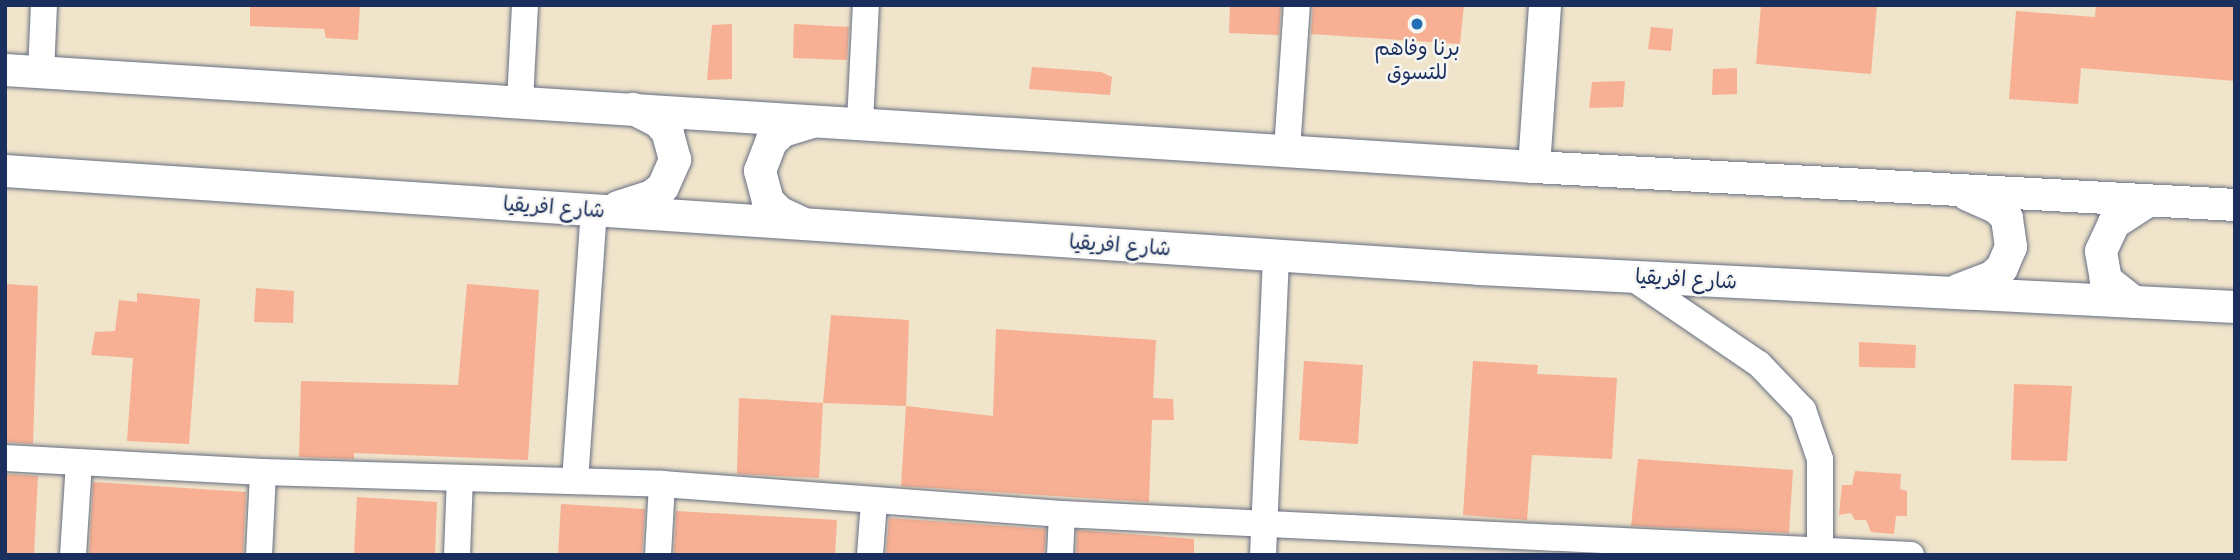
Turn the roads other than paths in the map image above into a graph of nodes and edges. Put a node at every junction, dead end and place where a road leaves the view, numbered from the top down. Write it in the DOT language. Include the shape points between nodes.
graph roads {
  1 [pos="44,5"];
  2 [pos="525,5"];
  3 [pos="866,5"];
  4 [pos="1297,5"];
  5 [pos="1545,5"];
  6 [pos="5,70"];
  7 [pos="41,73"];
  8 [pos="520,101"];
  9 [pos="617,107"];
  10 [pos="827,120"];
  11 [pos="860,122"];
  12 [pos="1287,150"];
  13 [pos="1534,167"];
  14 [pos="5,171"];
  15 [pos="1956,190"];
  16 [pos="2148,201"];
  17 [pos="2235,205"];
  18 [pos="600,210"];
  19 [pos="808,223"];
  20 [pos="1276,256"];
  21 [pos="1630,276"];
  22 [pos="1954,292"];
  23 [pos="2134,302"];
  24 [pos="2235,307"];
  25 [pos="5,458"];
  26 [pos="79,462"];
  27 [pos="263,472"];
  28 [pos="460,478"];
  29 [pos="575,481"];
  30 [pos="662,484"];
  31 [pos="874,502"];
  32 [pos="1062,514"];
  33 [pos="1265,522"];
  34 [pos="1484,546"];
  35 [pos="1703,551"];
  36 [pos="1820,551"];
  37 [pos="1901,554"];
  38 [pos="74,555"];
  39 [pos="258,555"];
  40 [pos="457,555"];
  41 [pos="658,555"];
  42 [pos="870,555"];
  43 [pos="1060,555"];
  44 [pos="1263,555"];
  1 -- 7 [label="street"];
  2 -- 8 [label="street"];
  3 -- 11 [label="street"];
  4 -- 12 [label="street"];
  5 -- 13 [label="street"];
  6 -- 7 [label="street"];
  7 -- 8 [label="street"];
  8 -- 9 [label="street"];
  9 -- 10 [label="street"];
  9 -- 18 [label="street" via="659,122 671,139 675,160 671,174 652,196"];
  10 -- 11 [label="street"];
  10 -- 19 [label="street" via="783,131 763,155 760,171 768,201 779,212"];
  11 -- 12 [label="street"];
  12 -- 13 [label="street"];
  13 -- 15 [label="street"];
  14 -- 18 [label="street, شارع افريقيا"];
  15 -- 16 [label="street"];
  15 -- 22 [label="street" via="1997,208 2011,233 2002,268 1992,277"];
  16 -- 17 [label="street"];
  16 -- 23 [label="street" via="2114,223 2101,251 2106,280"];
  18 -- 19 [label="street, شارع افريقيا"];
  18 -- 29 [label="street"];
  19 -- 20 [label="street, شارع افريقيا"];
  20 -- 21 [label="street, شارع افريقيا"];
  20 -- 33 [label="street"];
  21 -- 22 [label="street, شارع افريقيا"];
  21 -- 36 [label="street" via="1759,364 1803,410 1820,458"];
  22 -- 23 [label="street, شارع افريقيا"];
  23 -- 24 [label="street, شارع افريقيا"];
  25 -- 26 [label="street"];
  26 -- 27 [label="street"];
  26 -- 38 [label="street"];
  27 -- 28 [label="street"];
  27 -- 39 [label="street"];
  28 -- 29 [label="street"];
  28 -- 40 [label="street"];
  29 -- 30 [label="street"];
  30 -- 31 [label="street"];
  30 -- 41 [label="street"];
  31 -- 32 [label="street"];
  31 -- 42 [label="street"];
  32 -- 33 [label="street"];
  32 -- 43 [label="street"];
  33 -- 34 [label="street"];
  33 -- 44 [label="street"];
  34 -- 35 [label="street"];
  35 -- 36 [label="street"];
  36 -- 37 [label="street"];
}
